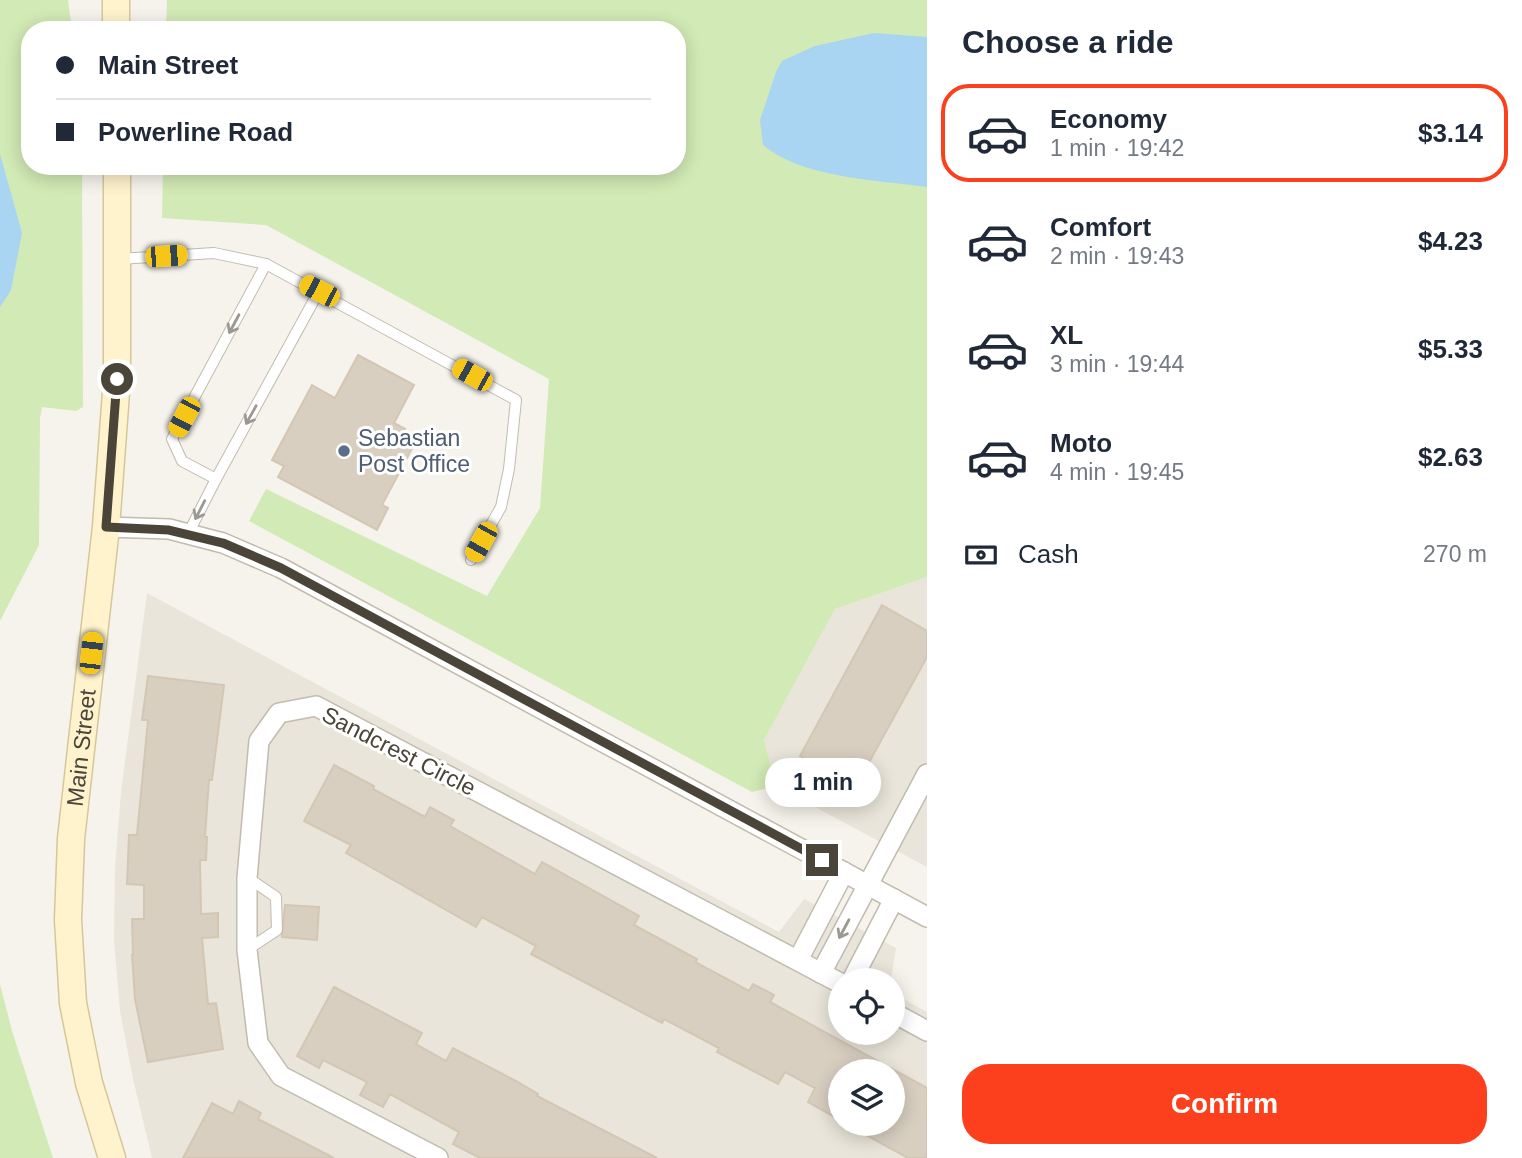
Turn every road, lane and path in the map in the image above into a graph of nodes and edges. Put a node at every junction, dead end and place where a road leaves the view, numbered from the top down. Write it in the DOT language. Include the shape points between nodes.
graph roads {
  1 [pos="116,0"];
  2 [pos="116,21"];
  3 [pos="117,175"];
  4 [pos="118,259"];
  5 [pos="266,264"];
  6 [pos="319,291"];
  7 [pos="216,479"];
  8 [pos="106,527"];
  9 [pos="188,534"];
  10 [pos="471,560"];
  11 [pos="927,774"];
  12 [pos="844,872"];
  13 [pos="247,878"];
  14 [pos="868,886"];
  15 [pos="894,899"];
  16 [pos="927,917"];
  17 [pos="247,950"];
  18 [pos="798,960"];
  19 [pos="858,968"];
  20 [pos="821,973"];
  21 [pos="828,977"];
  22 [pos="905,1019"];
  23 [pos="927,1031"];
  24 [pos="112,1158"];
  25 [pos="438,1158"];
  1 -- 2 [label="street"];
  3 -- 4 [label="street, Main Street"];
  4 -- 5 [label="lane" via="214,253"];
  4 -- 8 [label="street, Main Street" via="117,379"];
  5 -- 6 [label="lane"];
  5 -- 7 [label="lane, one-way" via="173,439 182,461"];
  6 -- 7 [label="lane, one-way"];
  6 -- 10 [label="lane" via="516,400 501,507"];
  7 -- 9 [label="lane, one-way"];
  8 -- 9 [label="street"];
  8 -- 24 [label="street, Main Street" via="71,839 68,920 73,1003 89,1083"];
  9 -- 12 [label="street" via="223,543 281,568"];
  11 -- 14 [label="street"];
  12 -- 14 [label="street"];
  12 -- 18 [label="street"];
  13 -- 17 [label="street, Sandcrest Circle"];
  13 -- 17 [label="lane" via="276,897 277,930"];
  13 -- 18 [label="street, Sandcrest Circle" via="259,741 279,713 316,706"];
  14 -- 15 [label="street"];
  14 -- 20 [label="street, one-way"];
  15 -- 16 [label="street"];
  15 -- 19 [label="street"];
  17 -- 25 [label="street, Sandcrest Circle" via="258,1043 281,1076"];
  18 -- 20 [label="street, Sandcrest Circle"];
  20 -- 21 [label="street, Sandcrest Circle"];
  22 -- 23 [label="street"];
}
